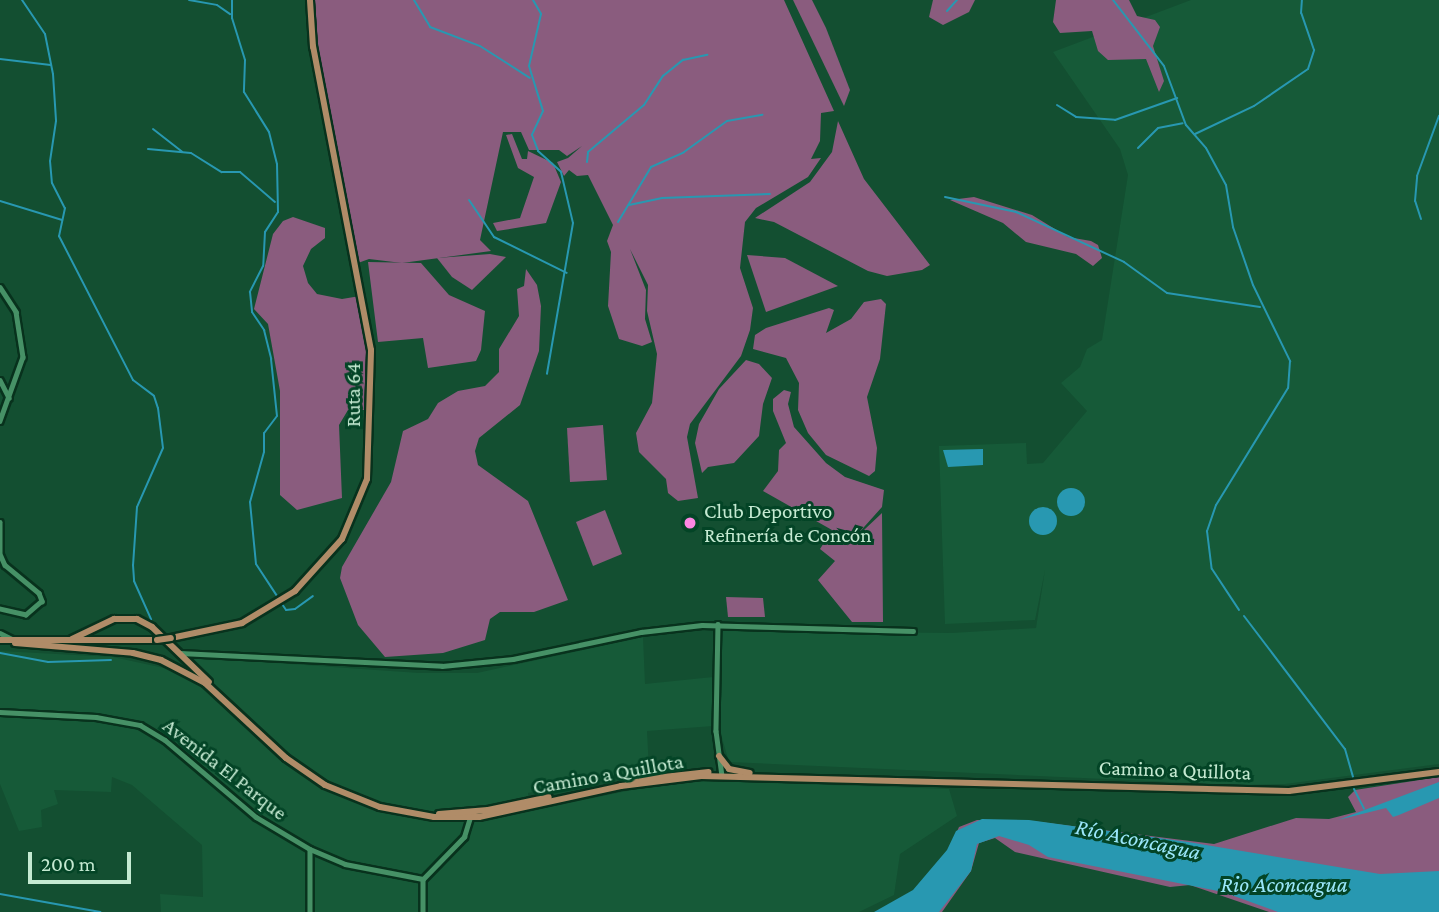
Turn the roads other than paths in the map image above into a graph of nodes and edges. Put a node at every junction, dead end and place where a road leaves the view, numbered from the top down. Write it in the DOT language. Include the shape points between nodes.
graph roads {
  1 [pos="310,0"];
  2 [pos="0,287"];
  3 [pos="0,380"];
  4 [pos="9,399"];
  5 [pos="0,421"];
  6 [pos="0,522"];
  7 [pos="0,553"];
  8 [pos="0,609"];
  9 [pos="718,624"];
  10 [pos="913,631"];
  11 [pos="0,633"];
  12 [pos="72,639"];
  13 [pos="126,640"];
  14 [pos="0,642"];
  15 [pos="14,642"];
  16 [pos="178,651"];
  17 [pos="161,660"];
  18 [pos="226,700"];
  19 [pos="0,712"];
  20 [pos="719,756"];
  21 [pos="694,772"];
  22 [pos="1439,772"];
  23 [pos="750,773"];
  24 [pos="722,774"];
  25 [pos="909,779"];
  26 [pos="470,815"];
  27 [pos="310,849"];
  28 [pos="423,879"];
  29 [pos="310,912"];
  30 [pos="424,912"];
  1 -- 13 [label="main road, Ruta 64, bridge" via="313,47 371,350 367,479 342,539 295,591 242,623 171,638"];
  2 -- 4 [label="street" via="16,312 23,347 21,370"];
  3 -- 4 [label="street"];
  4 -- 5 [label="street"];
  6 -- 7 [label="street"];
  7 -- 8 [label="street" via="5,565 40,593 42,601 26,615"];
  9 -- 10 [label="street"];
  9 -- 16 [label="street" via="641,632 534,656 465,664 397,666"];
  9 -- 20 [label="street"];
  11 -- 15 [label="street"];
  12 -- 13 [label="main road, Ruta 64"];
  12 -- 15 [label="main road, Ruta 64"];
  12 -- 16 [label="main road" via="110,621 133,617 147,623"];
  13 -- 15 [label="main road, Ruta 64"];
  14 -- 15 [label="main road, Ruta 64"];
  15 -- 17 [label="main road" via="134,653"];
  16 -- 17 [label="main road"];
  16 -- 18 [label="main road"];
  17 -- 18 [label="main road" via="196,677"];
  18 -- 26 [label="main road, Camino a Quillota" via="277,751 313,778 355,799 399,811"];
  19 -- 27 [label="street, Avenida El Parque" via="96,717 145,727 256,817"];
  20 -- 21 [label="main road" via="713,768"];
  20 -- 23 [label="main road" via="729,769"];
  20 -- 24 [label="street"];
  21 -- 24 [label="main road, Camino a Quillota"];
  21 -- 26 [label="main road, Camino a Quillota"];
  22 -- 25 [label="main road, Camino a Quillota" via="1290,791"];
  23 -- 24 [label="main road, Camino a Quillota"];
  23 -- 25 [label="main road, Camino a Quillota"];
  24 -- 25 [label="main road, Camino a Quillota"];
  24 -- 26 [label="main road, Camino a Quillota" via="649,781"];
  26 -- 28 [label="street" via="464,837"];
  27 -- 28 [label="street, Avenida El Parque" via="345,864"];
  27 -- 29 [label="street"];
  28 -- 30 [label="street"];
}
